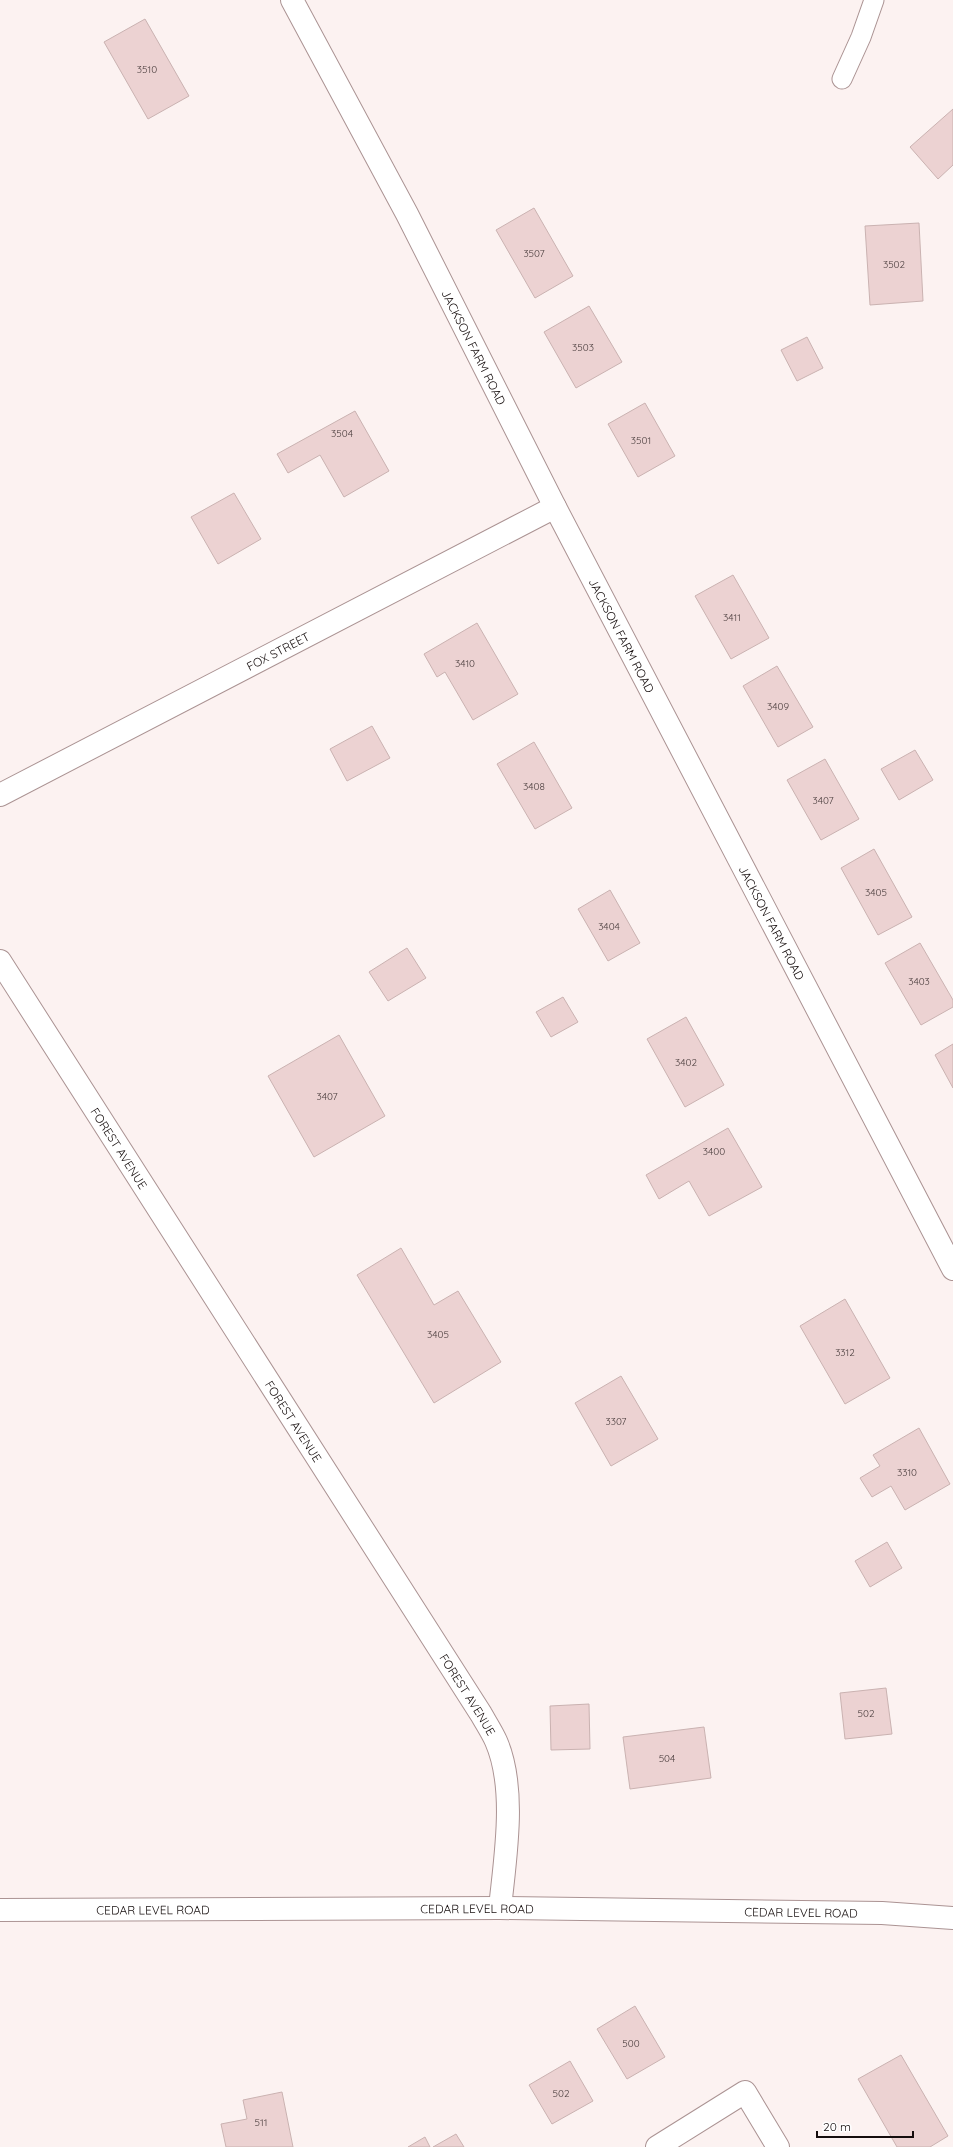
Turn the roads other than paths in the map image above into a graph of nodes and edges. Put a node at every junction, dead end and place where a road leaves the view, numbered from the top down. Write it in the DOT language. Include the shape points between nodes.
graph roads {
  1 [pos="292,0"];
  2 [pos="874,0"];
  3 [pos="842,79"];
  4 [pos="555,507"];
  5 [pos="0,795"];
  6 [pos="0,961"];
  7 [pos="953,1269"];
  8 [pos="500,1908"];
  9 [pos="0,1910"];
  10 [pos="953,1918"];
  11 [pos="657,2147"];
  12 [pos="778,2147"];
  1 -- 4 [label="street, JACKSON FARM ROAD" via="407,214"];
  2 -- 3 [label="lane"];
  4 -- 5 [label="street, FOX STREET"];
  4 -- 7 [label="street, JACKSON FARM ROAD"];
  6 -- 8 [label="street, FOREST AVENUE" via="469,1694 496,1742 504,1767 508,1807"];
  8 -- 9 [label="street, CEDAR LEVEL ROAD"];
  8 -- 10 [label="street, CEDAR LEVEL ROAD" via="882,1913"];
  11 -- 12 [label="street" via="745,2092"];
}
